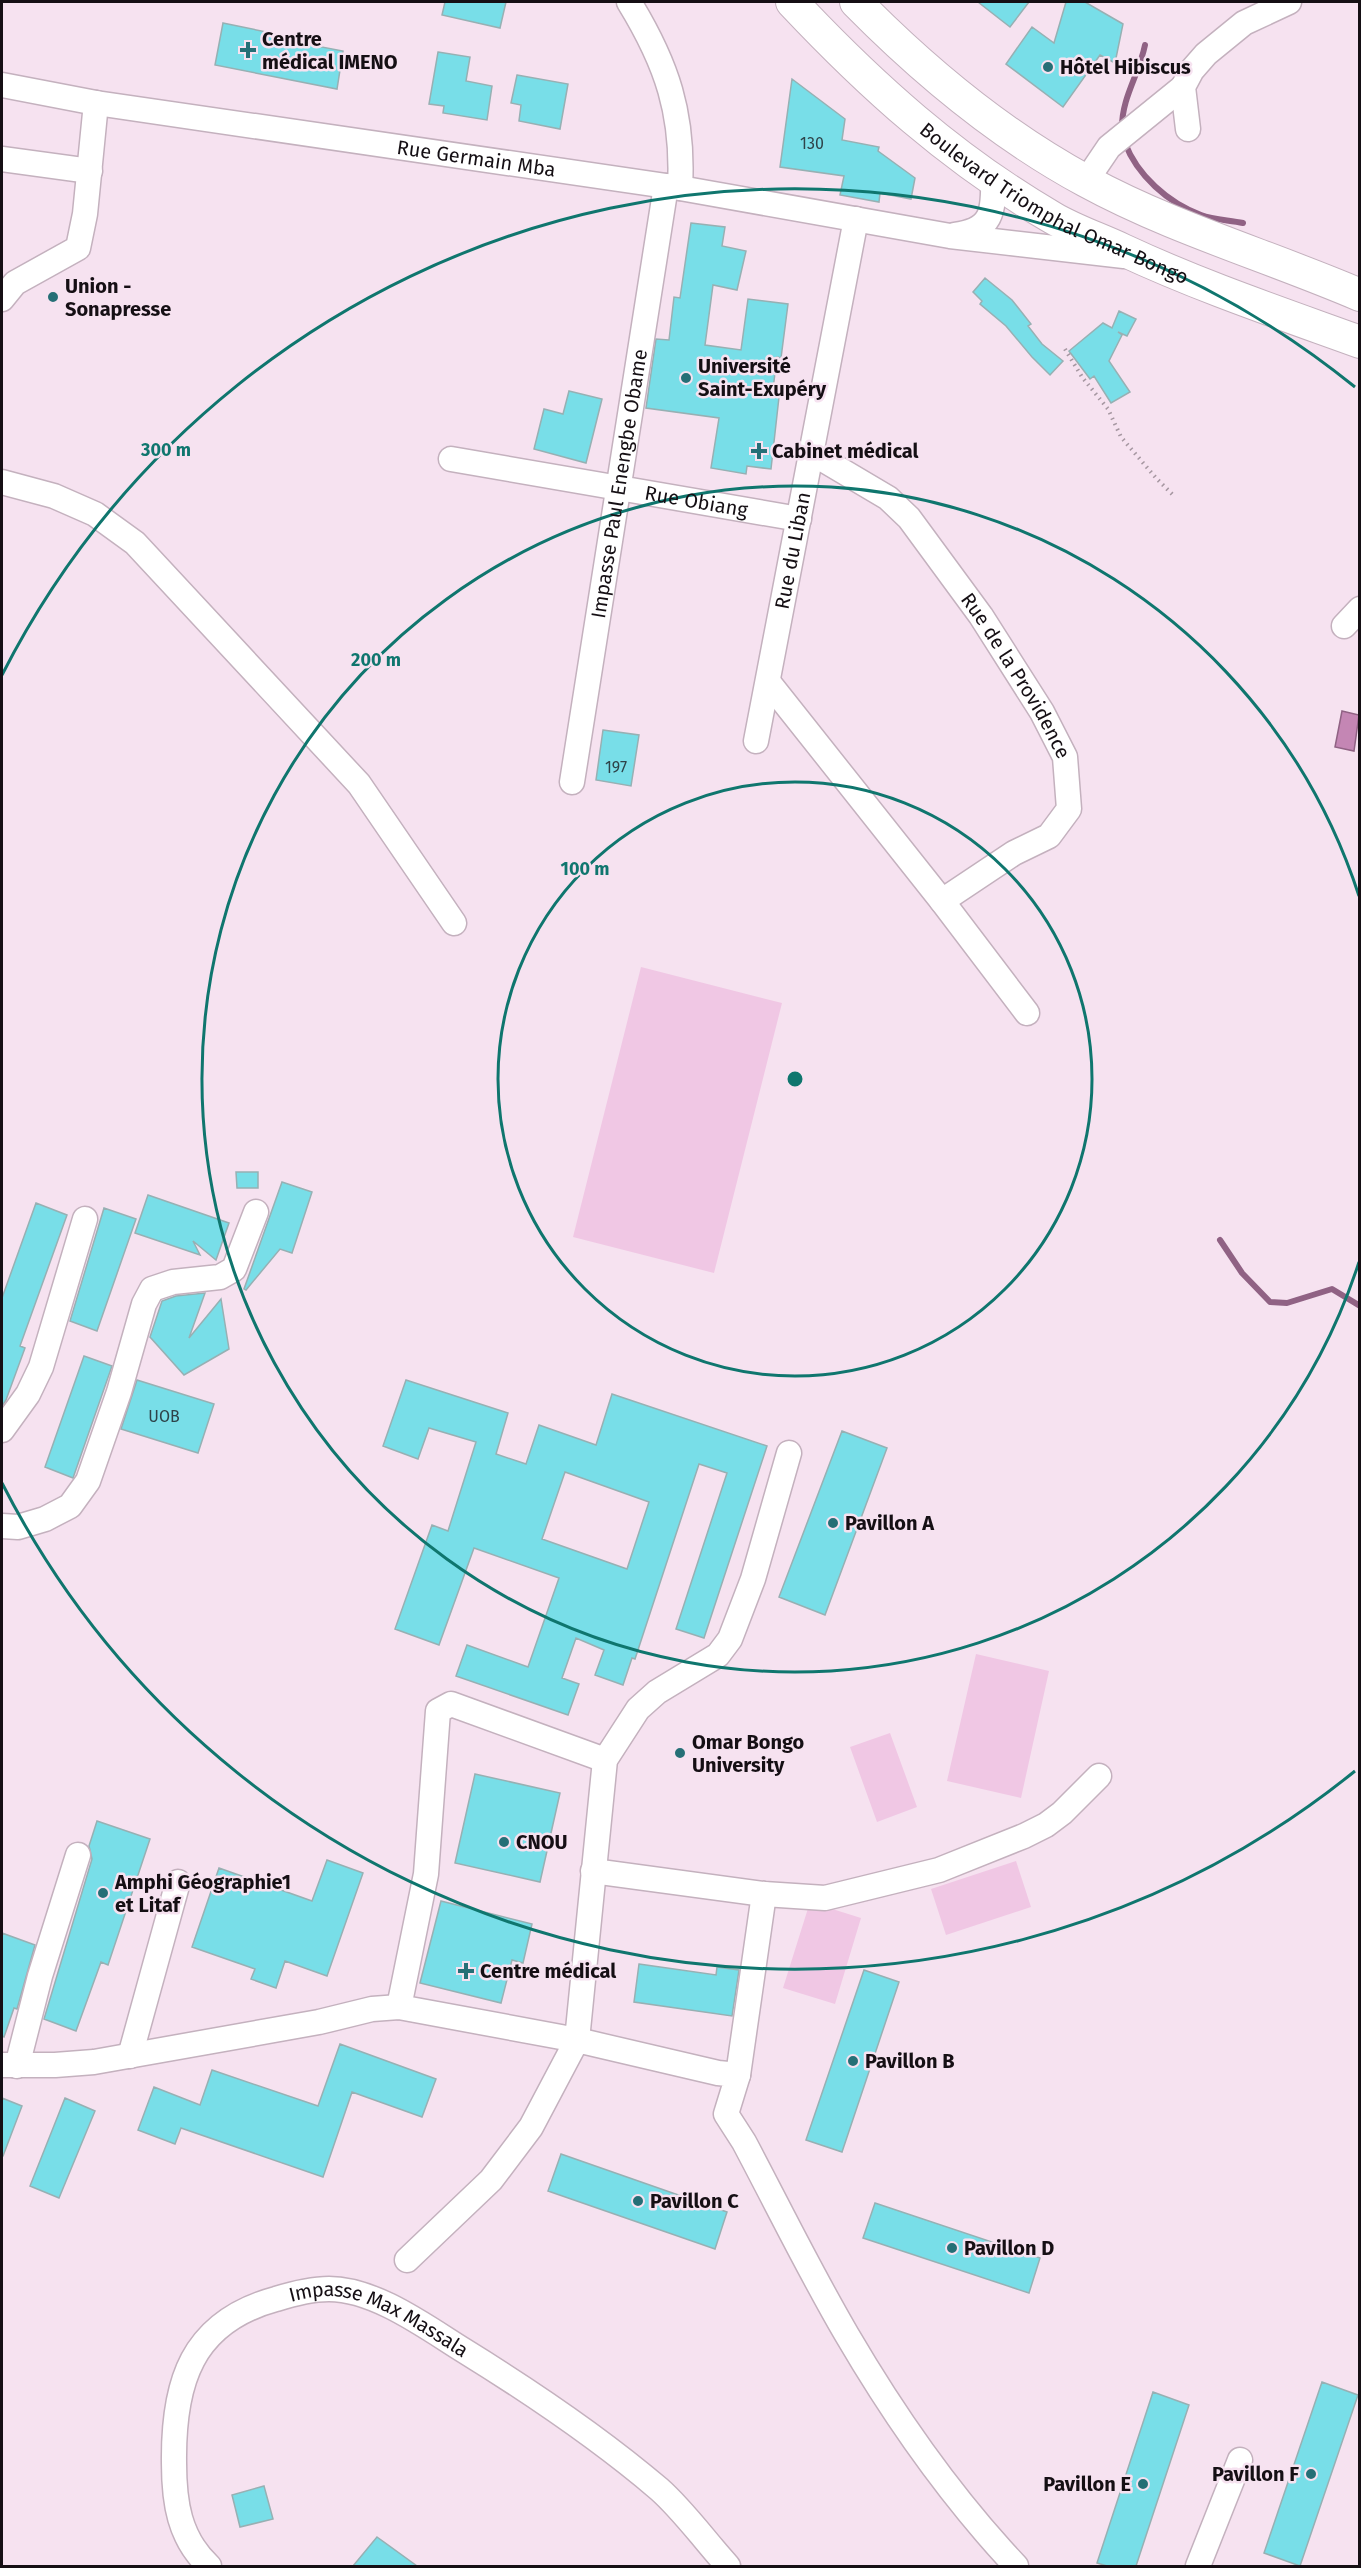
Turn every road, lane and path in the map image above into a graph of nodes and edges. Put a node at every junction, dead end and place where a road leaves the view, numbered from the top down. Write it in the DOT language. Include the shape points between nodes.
graph roads {
  1 [pos="629,2"];
  2 [pos="792,2"];
  3 [pos="856,2"];
  4 [pos="1289,2"];
  5 [pos="2,85"];
  6 [pos="1183,87"];
  7 [pos="96,103"];
  8 [pos="1188,129"];
  9 [pos="2,159"];
  10 [pos="90,171"];
  11 [pos="993,179"];
  12 [pos="1086,181"];
  13 [pos="673,187"];
  14 [pos="856,219"];
  15 [pos="950,236"];
  16 [pos="1138,257"];
  17 [pos="1359,295"];
  18 [pos="2,299"];
  19 [pos="1359,342"];
  20 [pos="1065,349"];
  21 [pos="812,453"];
  22 [pos="451,459"];
  23 [pos="2,482"];
  24 [pos="619,489"];
  25 [pos="1174,496"];
  26 [pos="799,519"];
  27 [pos="769,683"];
  28 [pos="756,741"];
  29 [pos="572,782"];
  30 [pos="942,901"];
  31 [pos="454,923"];
  32 [pos="1027,1013"];
  33 [pos="256,1212"];
  34 [pos="86,1219"];
  35 [pos="2,1430"];
  36 [pos="789,1453"];
  37 [pos="2,1526"];
  38 [pos="604,1760"];
  39 [pos="1099,1776"];
  40 [pos="78,1855"];
  41 [pos="593,1871"];
  42 [pos="178,1882"];
  43 [pos="764,1894"];
  44 [pos="399,2007"];
  45 [pos="577,2040"];
  46 [pos="130,2056"];
  47 [pos="9,2066"];
  48 [pos="738,2075"];
  49 [pos="407,2260"];
  50 [pos="1240,2460"];
  51 [pos="209,2566"];
  52 [pos="728,2566"];
  53 [pos="1016,2566"];
  54 [pos="1198,2566"];
  1 -- 13 [label="street, Impasse Paul Enengbe Obame" via="667,74 681,161"];
  2 -- 11 [label="main road, Boulevard Triomphal Omar Bongo" via="905,114"];
  3 -- 12 [label="main road, Boulevard Triomphal Omar Bongo" via="905,50 983,113"];
  4 -- 6 [label="street" via="1244,23 1206,54"];
  5 -- 7 [label="street, Rue Germain Mba"];
  6 -- 8 [label="street"];
  6 -- 12 [label="street" via="1109,147"];
  7 -- 10 [label="street"];
  7 -- 13 [label="street, Rue Germain Mba"];
  9 -- 10 [label="street"];
  10 -- 18 [label="street" via="78,248 15,283"];
  11 -- 15 [label="street" via="994,207 988,219 974,231"];
  11 -- 16 [label="main road, Boulevard Triomphal Omar Bongo" via="1055,219"];
  12 -- 17 [label="main road, Boulevard Triomphal Omar Bongo" via="1145,210"];
  13 -- 14 [label="street, Rue Germain Mba"];
  13 -- 24 [label="street, Impasse Paul Enengbe Obame"];
  14 -- 15 [label="street, Rue Germain Mba"];
  14 -- 21 [label="street, Rue du Liban"];
  15 -- 16 [label="street, Rue Germain Mba"];
  16 -- 19 [label="main road, Boulevard Triomphal Omar Bongo"];
  20 -- 25 [label="path" via="1108,409 1121,437"];
  21 -- 26 [label="street, Rue du Liban"];
  21 -- 30 [label="street, Rue de la Providence" via="888,498 909,518 981,616 1042,712 1065,757 1069,809 1049,836 1014,853"];
  22 -- 24 [label="street, Rue Obiang"];
  23 -- 31 [label="street" via="54,496 95,514 135,543 359,784"];
  24 -- 26 [label="street, Rue Obiang"];
  24 -- 29 [label="street, Impasse Paul Enengbe Obame"];
  26 -- 27 [label="street, Rue du Liban"];
  27 -- 28 [label="street, Rue du Liban"];
  27 -- 30 [label="street"];
  30 -- 32 [label="street"];
  33 -- 37 [label="street" via="234,1269 220,1277 173,1282 153,1289 144,1304 88,1481 70,1506 18,1527"];
  34 -- 35 [label="street" via="41,1367 28,1394"];
  36 -- 38 [label="street" via="753,1579 730,1639 718,1655 657,1692 638,1709"];
  38 -- 41 [label="street"];
  38 -- 44 [label="street" via="451,1704 438,1711 426,1874"];
  39 -- 43 [label="street" via="1046,1825 958,1864 825,1898"];
  40 -- 47 [label="street"];
  41 -- 43 [label="street"];
  41 -- 45 [label="street"];
  42 -- 46 [label="street"];
  43 -- 48 [label="street"];
  44 -- 45 [label="street"];
  44 -- 46 [label="street"];
  45 -- 48 [label="street"];
  45 -- 49 [label="street" via="531,2127 491,2180"];
  46 -- 47 [label="street" via="94,2062"];
  48 -- 53 [label="street" via="726,2114 846,2334 937,2471 986,2535"];
  50 -- 54 [label="street"];
  51 -- 52 [label="street, Impasse Max Massala" via="190,2544 174,2486 176,2410 185,2378 206,2340 232,2316 279,2298 329,2289 361,2294 410,2316 579,2427 661,2490"];
}
